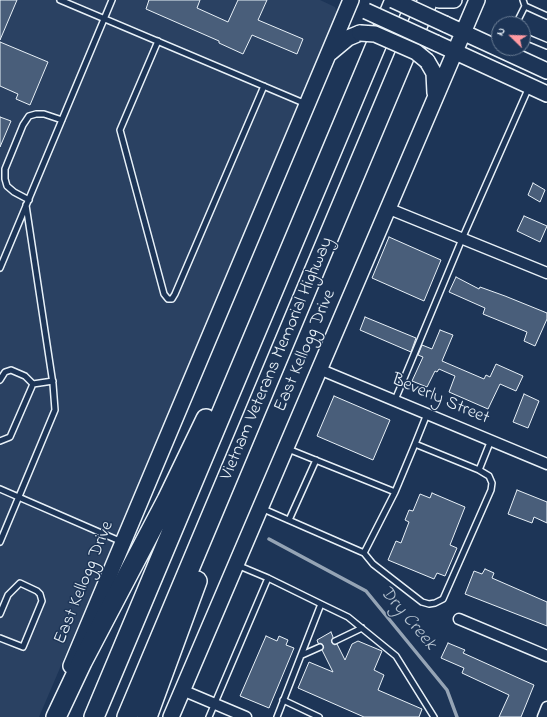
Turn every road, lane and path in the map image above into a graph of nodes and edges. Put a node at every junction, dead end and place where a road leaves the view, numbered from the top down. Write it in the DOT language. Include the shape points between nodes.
graph roads {
  1 [pos="60,0"];
  2 [pos="112,0"];
  3 [pos="394,0"];
  4 [pos="428,0"];
  5 [pos="477,0"];
  6 [pos="523,0"];
  7 [pos="349,1"];
  8 [pos="525,6"];
  9 [pos="520,16"];
  10 [pos="547,16"];
  11 [pos="104,19"];
  12 [pos="463,32"];
  13 [pos="531,39"];
  14 [pos="158,41"];
  15 [pos="547,46"];
  16 [pos="454,52"];
  17 [pos="328,55"];
  18 [pos="545,68"];
  19 [pos="264,86"];
  20 [pos="529,86"];
  21 [pos="547,94"];
  22 [pos="436,96"];
  23 [pos="307,105"];
  24 [pos="62,120"];
  25 [pos="28,202"];
  26 [pos="387,208"];
  27 [pos="298,233"];
  28 [pos="462,239"];
  29 [pos="0,268"];
  30 [pos="547,273"];
  31 [pos="284,345"];
  32 [pos="319,369"];
  33 [pos="0,380"];
  34 [pos="53,380"];
  35 [pos="32,384"];
  36 [pos="395,400"];
  37 [pos="428,413"];
  38 [pos="491,440"];
  39 [pos="0,442"];
  40 [pos="415,444"];
  41 [pos="285,448"];
  42 [pos="316,460"];
  43 [pos="547,464"];
  44 [pos="479,470"];
  45 [pos="0,489"];
  46 [pos="394,492"];
  47 [pos="19,497"];
  48 [pos="260,508"];
  49 [pos="289,520"];
  50 [pos="2,529"];
  51 [pos="0,542"];
  52 [pos="122,542"];
  53 [pos="364,553"];
  54 [pos="236,564"];
  55 [pos="268,578"];
  56 [pos="320,604"];
  57 [pos="0,614"];
  58 [pos="459,619"];
  59 [pos="362,628"];
  60 [pos="0,638"];
  61 [pos="335,641"];
  62 [pos="320,647"];
  63 [pos="302,655"];
  64 [pos="547,656"];
  65 [pos="182,690"];
  66 [pos="283,700"];
  67 [pos="214,704"];
  68 [pos="547,707"];
  69 [pos="50,717"];
  70 [pos="56,717"];
  71 [pos="94,717"];
  72 [pos="126,717"];
  73 [pos="147,717"];
  74 [pos="171,717"];
  75 [pos="209,717"];
  76 [pos="246,717"];
  77 [pos="276,717"];
  78 [pos="320,717"];
  79 [pos="434,717"];
  80 [pos="543,717"];
  1 -- 11 [label="lane"];
  2 -- 11 [label="lane"];
  3 -- 12 [label="main road, bridge"];
  3 -- 27 [label="highway, Vietnam Veterans Memorial Highway"];
  4 -- 31 [label="highway, Vietnam Veterans Memorial Highway"];
  5 -- 12 [label="main road, East Kellogg Drive"];
  6 -- 8 [label="lane"];
  7 -- 16 [label="main road, bridge"];
  7 -- 17 [label="main road, East Kellogg Drive"];
  8 -- 9 [label="lane"];
  8 -- 10 [label="lane"];
  11 -- 14 [label="lane"];
  11 -- 24 [label="lane"];
  12 -- 16 [label="main road, East Kellogg Drive"];
  12 -- 18 [label="main road"];
  13 -- 15 [label="lane"];
  14 -- 19 [label="lane"];
  14 -- 19 [label="lane" via="120,130 164,294 168,299 172,299 175,294"];
  16 -- 20 [label="main road"];
  16 -- 22 [label="main road, East Kellogg Drive"];
  17 -- 22 [label="main road, bridge" via="348,38 360,32 375,34 416,52 427,61 434,73"];
  17 -- 23 [label="main road, East Kellogg Drive"];
  19 -- 23 [label="lane"];
  20 -- 21 [label="main road"];
  20 -- 28 [label="lane"];
  22 -- 26 [label="main road, East Kellogg Drive"];
  23 -- 52 [label="main road, East Kellogg Drive"];
  24 -- 25 [label="lane"];
  24 -- 25 [label="lane" via="36,114 29,116 23,125 5,169 5,179 7,186"];
  25 -- 29 [label="lane"];
  25 -- 34 [label="lane"];
  26 -- 28 [label="street"];
  26 -- 32 [label="main road, East Kellogg Drive"];
  27 -- 70 [label="highway" via="167,500"];
  27 -- 71 [label="highway, Vietnam Veterans Memorial Highway"];
  28 -- 30 [label="street"];
  28 -- 36 [label="lane"];
  31 -- 72 [label="highway, Vietnam Veterans Memorial Highway"];
  31 -- 73 [label="highway"];
  32 -- 36 [label="street, Beverly Street"];
  32 -- 41 [label="main road, East Kellogg Drive"];
  33 -- 35 [label="lane" via="5,372 11,370 25,376"];
  34 -- 35 [label="lane"];
  34 -- 47 [label="lane" via="55,410"];
  35 -- 39 [label="lane" via="10,438"];
  36 -- 37 [label="street, Beverly Street"];
  37 -- 38 [label="street, Beverly Street"];
  37 -- 40 [label="lane"];
  38 -- 43 [label="street, Beverly Street"];
  38 -- 44 [label="lane"];
  40 -- 44 [label="lane"];
  40 -- 46 [label="lane"];
  41 -- 42 [label="lane"];
  41 -- 48 [label="main road, East Kellogg Drive"];
  42 -- 46 [label="lane"];
  42 -- 49 [label="lane"];
  44 -- 53 [label="lane" via="489,476 491,490 443,599 429,604 422,602 373,564"];
  45 -- 47 [label="lane"];
  46 -- 53 [label="lane"];
  47 -- 50 [label="lane"];
  47 -- 52 [label="lane"];
  48 -- 49 [label="lane"];
  48 -- 54 [label="main road, East Kellogg Drive"];
  49 -- 53 [label="lane"];
  50 -- 51 [label="lane"];
  52 -- 69 [label="main road, East Kellogg Drive"];
  54 -- 55 [label="lane"];
  54 -- 65 [label="main road, East Kellogg Drive"];
  55 -- 56 [label="lane"];
  55 -- 67 [label="lane"];
  56 -- 59 [label="lane" via="348,617"];
  56 -- 63 [label="lane"];
  57 -- 60 [label="lane" via="8,595 20,583 37,590 40,594 42,601 23,647"];
  58 -- 64 [label="street"];
  59 -- 61 [label="lane"];
  59 -- 79 [label="lane" via="396,656"];
  62 -- 63 [label="lane"];
  63 -- 66 [label="lane"];
  65 -- 67 [label="street"];
  65 -- 74 [label="main road, East Kellogg Drive"];
  66 -- 77 [label="lane"];
  66 -- 78 [label="lane"];
  67 -- 75 [label="lane"];
  67 -- 76 [label="street"];
  68 -- 80 [label="street"];
}
